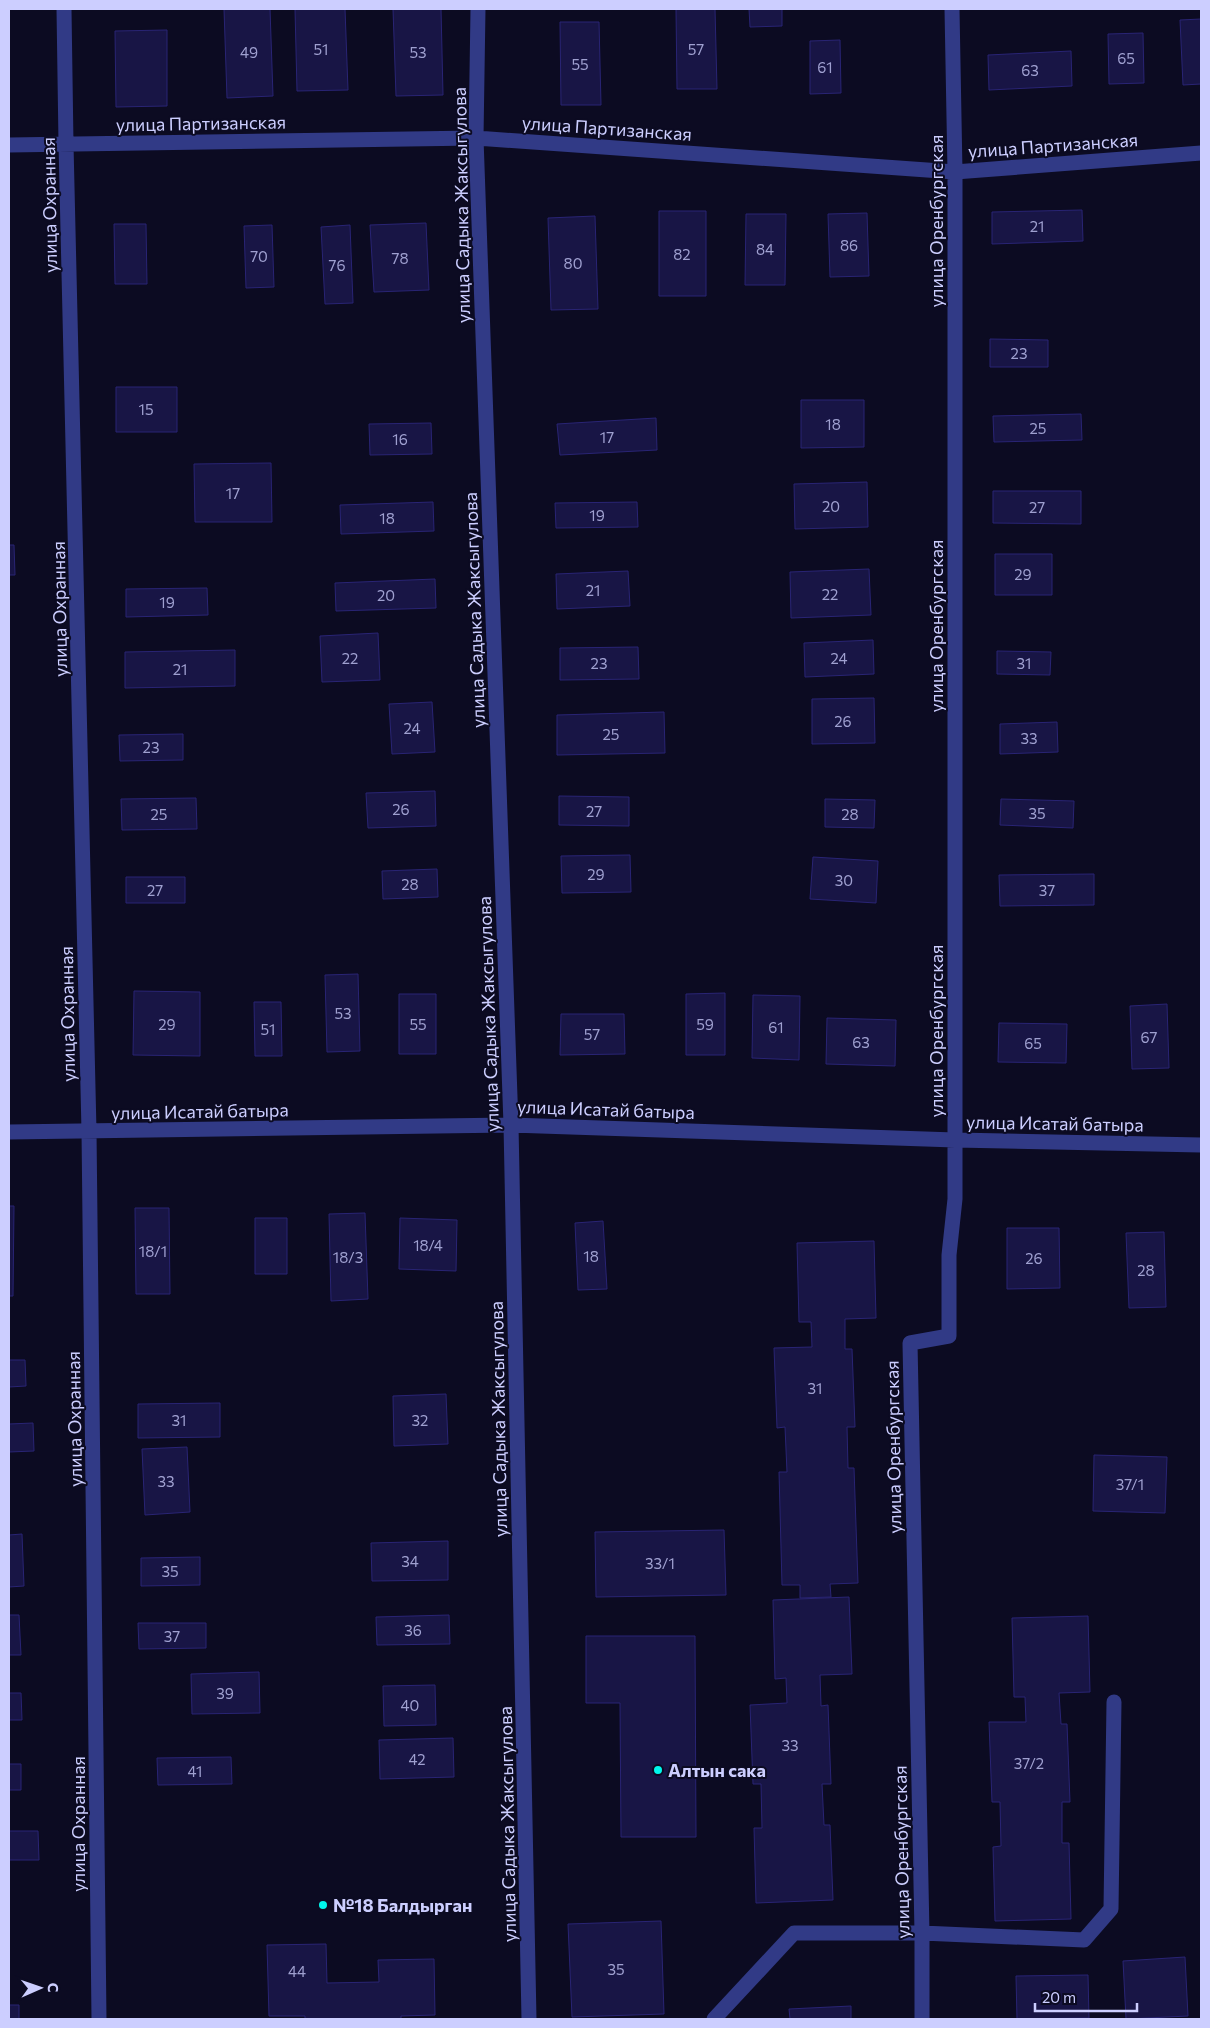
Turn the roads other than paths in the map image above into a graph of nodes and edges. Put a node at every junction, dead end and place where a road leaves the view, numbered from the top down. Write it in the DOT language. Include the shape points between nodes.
graph roads {
  1 [pos="64,9"];
  2 [pos="478,9"];
  3 [pos="952,9"];
  4 [pos="476,138"];
  5 [pos="66,144"];
  6 [pos="9,145"];
  7 [pos="1201,153"];
  8 [pos="955,172"];
  9 [pos="511,1125"];
  10 [pos="88,1131"];
  11 [pos="9,1132"];
  12 [pos="955,1140"];
  13 [pos="1201,1145"];
  14 [pos="1114,1702"];
  15 [pos="922,1933"];
  16 [pos="99,2019"];
  17 [pos="529,2019"];
  18 [pos="714,2019"];
  19 [pos="922,2019"];
  1 -- 5 [label="street, улица Охранная"];
  2 -- 4 [label="street, улица Садыка Жаксыгулова"];
  3 -- 8 [label="street, улица Оренбургская"];
  4 -- 5 [label="street, улица Партизанская"];
  4 -- 8 [label="street, улица Партизанская"];
  4 -- 9 [label="street, улица Садыка Жаксыгулова"];
  5 -- 6 [label="street, улица Партизанская"];
  5 -- 10 [label="street, улица Охранная"];
  7 -- 8 [label="street, улица Партизанская"];
  8 -- 12 [label="street, улица Оренбургская"];
  9 -- 10 [label="street, улица Исатай батыра"];
  9 -- 12 [label="street, улица Исатай батыра"];
  9 -- 17 [label="street, улица Садыка Жаксыгулова"];
  10 -- 11 [label="street, улица Исатай батыра"];
  10 -- 16 [label="street, улица Охранная"];
  12 -- 13 [label="street, улица Исатай батыра"];
  12 -- 15 [label="street, улица Оренбургская" via="950,1336 910,1343"];
  14 -- 15 [label="street" via="1111,1909 1084,1940"];
  15 -- 18 [label="street" via="794,1933"];
  15 -- 19 [label="street, улица Оренбургская"];
}
